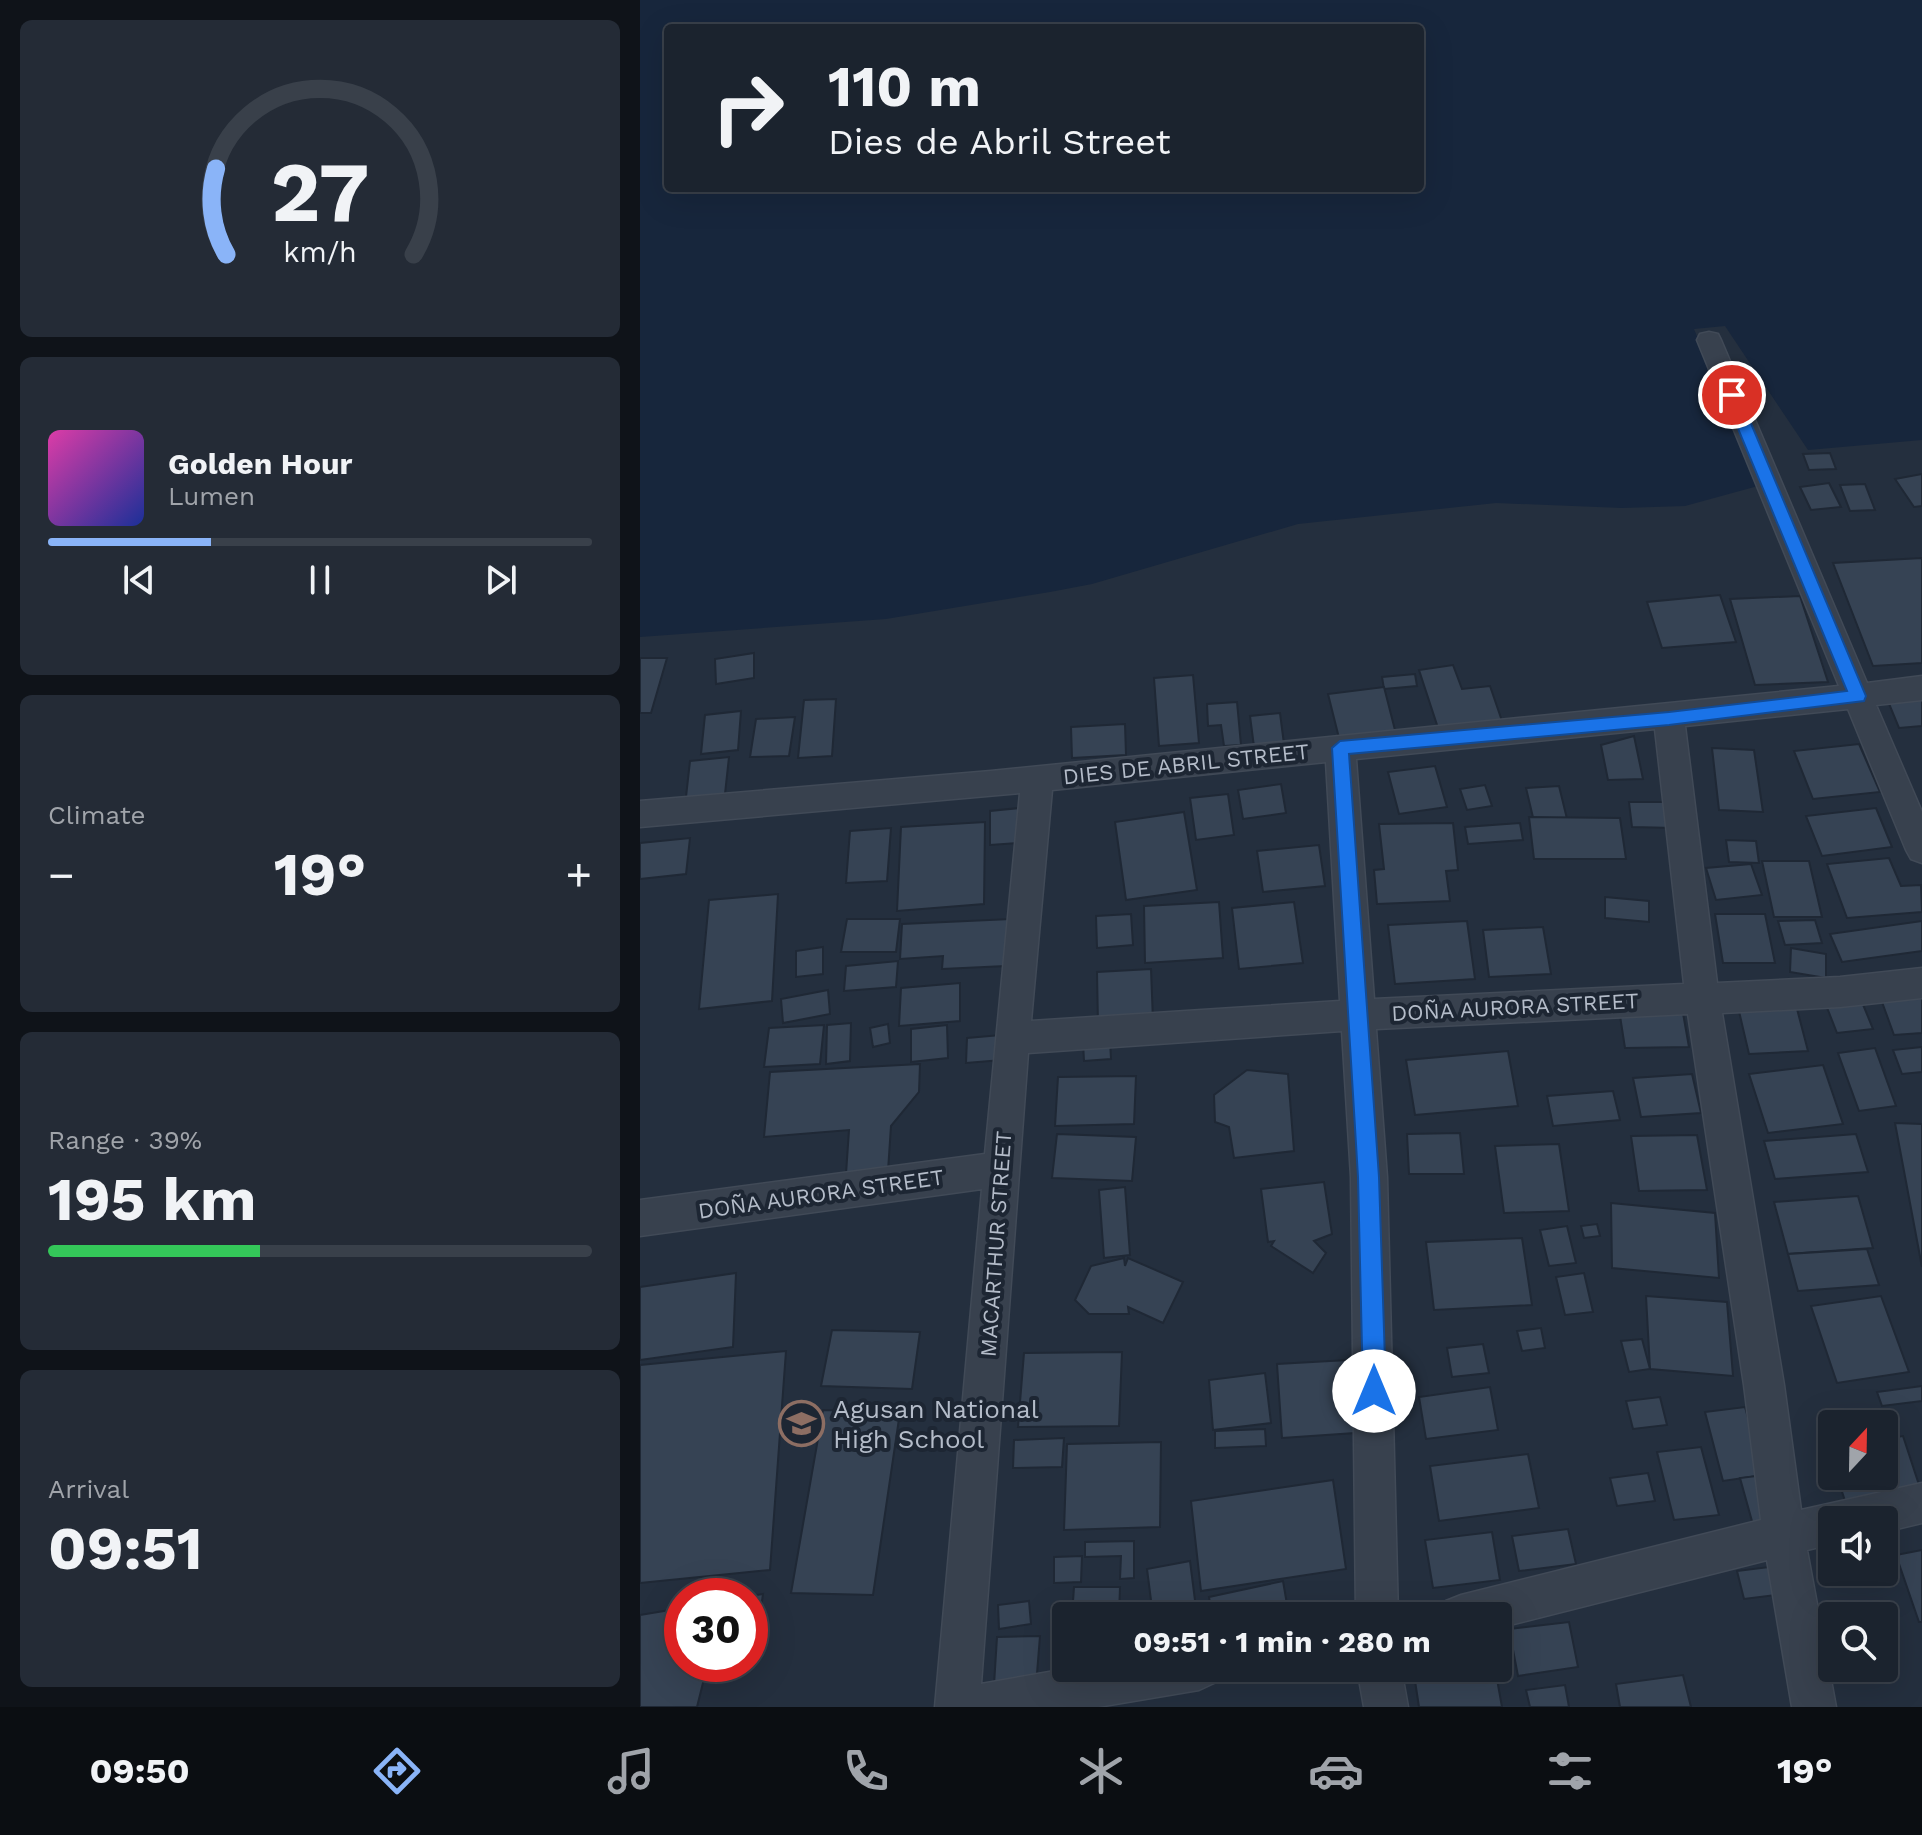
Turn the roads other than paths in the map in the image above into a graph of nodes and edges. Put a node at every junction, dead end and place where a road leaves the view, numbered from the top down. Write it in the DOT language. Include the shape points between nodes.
graph roads {
  1 [pos="1709,340"];
  2 [pos="1922,688"];
  3 [pos="1858,696"];
  4 [pos="1669,718"];
  5 [pos="1340,748"];
  6 [pos="1037,780"];
  7 [pos="640,814"];
  8 [pos="1922,850"];
  9 [pos="1922,983"];
  10 [pos="1702,997"];
  11 [pos="1358,1015"];
  12 [pos="1012,1038"];
  13 [pos="1002,1169"];
  14 [pos="640,1218"];
  15 [pos="1922,1503"];
  16 [pos="1898,1508"];
  17 [pos="1818,1526"];
  18 [pos="1783,1533"];
  19 [pos="1377,1602"];
  20 [pos="1512,1603"];
  21 [pos="1117,1682"];
  22 [pos="1382,1682"];
  23 [pos="957,1707"];
  24 [pos="971,1707"];
  25 [pos="1386,1707"];
  26 [pos="1814,1707"];
  1 -- 3 [label="street"];
  2 -- 3 [label="street, DIES DE ABRIL STREET"];
  3 -- 4 [label="street, DIES DE ABRIL STREET"];
  3 -- 8 [label="street"];
  4 -- 5 [label="street, DIES DE ABRIL STREET"];
  4 -- 10 [label="street"];
  5 -- 6 [label="street, DIES DE ABRIL STREET"];
  5 -- 11 [label="street"];
  6 -- 7 [label="street, DIES DE ABRIL STREET"];
  6 -- 12 [label="street, MACARTHUR STREET"];
  9 -- 10 [label="street, DOÑA AURORA STREET"];
  10 -- 11 [label="street, DOÑA AURORA STREET"];
  10 -- 18 [label="street"];
  11 -- 12 [label="street, DOÑA AURORA STREET"];
  11 -- 19 [label="street" via="1369,1177"];
  12 -- 13 [label="street, MACARTHUR STREET"];
  13 -- 14 [label="street, DOÑA AURORA STREET"];
  13 -- 23 [label="street, MACARTHUR STREET"];
  15 -- 16 [label="street"];
  17 -- 18 [label="street"];
  18 -- 20 [label="street"];
  18 -- 26 [label="street"];
  21 -- 24 [label="street"];
  22 -- 25 [label="street"];
}
